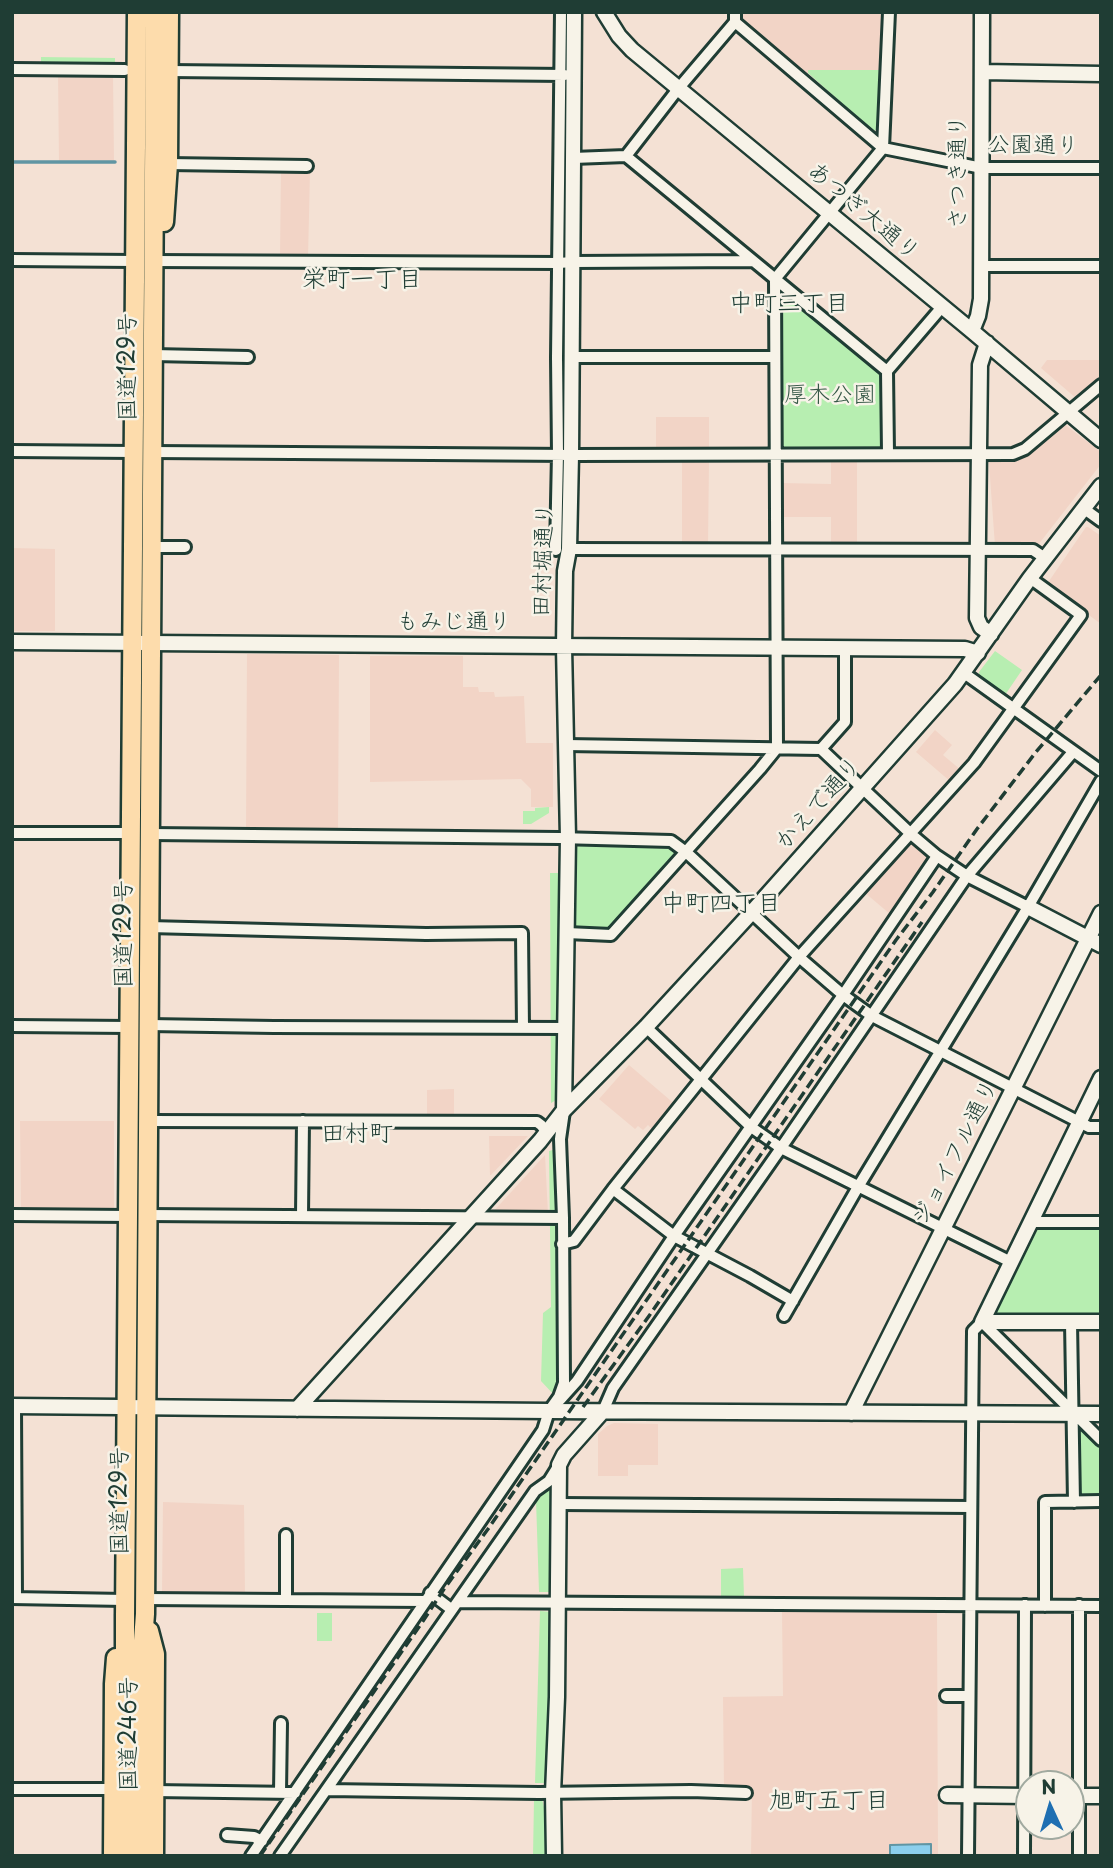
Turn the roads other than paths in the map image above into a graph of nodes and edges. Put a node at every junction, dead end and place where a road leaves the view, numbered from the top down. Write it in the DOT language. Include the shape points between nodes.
graph roads {
  1 [pos="125,12"];
  2 [pos="137,12"];
  3 [pos="155,12"];
  4 [pos="169,12"];
  5 [pos="561,12"];
  6 [pos="574,12"];
  7 [pos="604,12"];
  8 [pos="889,12"];
  9 [pos="982,12"];
  10 [pos="735,17"];
  11 [pos="12,69"];
  12 [pos="125,70"];
  13 [pos="169,71"];
  14 [pos="982,72"];
  15 [pos="1101,74"];
  16 [pos="567,75"];
  17 [pos="678,89"];
  18 [pos="883,148"];
  19 [pos="626,156"];
  20 [pos="573,158"];
  21 [pos="153,165"];
  22 [pos="307,166"];
  23 [pos="982,168"];
  24 [pos="1101,168"];
  25 [pos="828,213"];
  26 [pos="12,260"];
  27 [pos="132,261"];
  28 [pos="156,261"];
  29 [pos="753,261"];
  30 [pos="565,263"];
  31 [pos="981,266"];
  32 [pos="1101,266"];
  33 [pos="775,279"];
  34 [pos="942,307"];
  35 [pos="972,331"];
  36 [pos="987,343"];
  37 [pos="153,355"];
  38 [pos="572,356"];
  39 [pos="248,357"];
  40 [pos="775,357"];
  41 [pos="887,371"];
  42 [pos="1101,385"];
  43 [pos="1069,412"];
  44 [pos="1101,440"];
  45 [pos="12,451"];
  46 [pos="134,452"];
  47 [pos="153,452"];
  48 [pos="887,453"];
  49 [pos="565,454"];
  50 [pos="776,454"];
  51 [pos="978,455"];
  52 [pos="1101,486"];
  53 [pos="1090,506"];
  54 [pos="1101,521"];
  55 [pos="152,547"];
  56 [pos="185,547"];
  57 [pos="562,549"];
  58 [pos="776,549"];
  59 [pos="977,551"];
  60 [pos="1045,558"];
  61 [pos="1030,578"];
  62 [pos="991,634"];
  63 [pos="12,642"];
  64 [pos="132,643"];
  65 [pos="152,644"];
  66 [pos="564,647"];
  67 [pos="776,648"];
  68 [pos="845,648"];
  69 [pos="978,653"];
  70 [pos="964,673"];
  71 [pos="1012,709"];
  72 [pos="566,745"];
  73 [pos="777,748"];
  74 [pos="821,749"];
  75 [pos="1073,752"];
  76 [pos="1101,771"];
  77 [pos="1101,781"];
  78 [pos="863,789"];
  79 [pos="12,833"];
  80 [pos="131,833"];
  81 [pos="150,834"];
  82 [pos="911,834"];
  83 [pos="568,838"];
  84 [pos="686,852"];
  85 [pos="937,856"];
  86 [pos="967,876"];
  87 [pos="1028,907"];
  88 [pos="752,912"];
  89 [pos="1101,913"];
  90 [pos="149,927"];
  91 [pos="567,933"];
  92 [pos="1094,941"];
  93 [pos="799,957"];
  94 [pos="843,995"];
  95 [pos="872,1016"];
  96 [pos="149,1025"];
  97 [pos="12,1026"];
  98 [pos="129,1027"];
  99 [pos="646,1027"];
  100 [pos="523,1028"];
  101 [pos="566,1028"];
  102 [pos="941,1051"];
  103 [pos="1101,1078"];
  104 [pos="701,1080"];
  105 [pos="1014,1088"];
  106 [pos="565,1110"];
  107 [pos="148,1121"];
  108 [pos="303,1121"];
  109 [pos="1081,1122"];
  110 [pos="751,1127"];
  111 [pos="1101,1127"];
  112 [pos="547,1132"];
  113 [pos="781,1148"];
  114 [pos="858,1187"];
  115 [pos="613,1189"];
  116 [pos="12,1215"];
  117 [pos="147,1215"];
  118 [pos="128,1216"];
  119 [pos="302,1216"];
  120 [pos="471,1217"];
  121 [pos="563,1218"];
  122 [pos="1031,1222"];
  123 [pos="1101,1222"];
  124 [pos="942,1229"];
  125 [pos="674,1236"];
  126 [pos="562,1244"];
  127 [pos="708,1253"];
  128 [pos="1011,1262"];
  129 [pos="793,1301"];
  130 [pos="784,1316"];
  131 [pos="982,1322"];
  132 [pos="1071,1322"];
  133 [pos="1101,1322"];
  134 [pos="13,1406"];
  135 [pos="127,1407"];
  136 [pos="146,1407"];
  137 [pos="297,1409"];
  138 [pos="549,1411"];
  139 [pos="603,1411"];
  140 [pos="851,1413"];
  141 [pos="1072,1413"];
  142 [pos="973,1414"];
  143 [pos="1101,1414"];
  144 [pos="1101,1440"];
  145 [pos="559,1465"];
  146 [pos="1101,1501"];
  147 [pos="1074,1502"];
  148 [pos="560,1504"];
  149 [pos="971,1507"];
  150 [pos="283,1541"];
  151 [pos="428,1597"];
  152 [pos="14,1598"];
  153 [pos="286,1600"];
  154 [pos="557,1601"];
  155 [pos="1025,1605"];
  156 [pos="1079,1605"];
  157 [pos="145,1606"];
  158 [pos="455,1606"];
  159 [pos="970,1606"];
  160 [pos="1045,1606"];
  161 [pos="1101,1606"];
  162 [pos="125,1607"];
  163 [pos="946,1696"];
  164 [pos="969,1696"];
  165 [pos="278,1730"];
  166 [pos="1027,1770"];
  167 [pos="1076,1770"];
  168 [pos="12,1788"];
  169 [pos="113,1789"];
  170 [pos="327,1790"];
  171 [pos="154,1791"];
  172 [pos="281,1792"];
  173 [pos="295,1793"];
  174 [pos="553,1793"];
  175 [pos="746,1793"];
  176 [pos="947,1795"];
  177 [pos="969,1796"];
  178 [pos="1015,1796"];
  179 [pos="227,1835"];
  180 [pos="262,1841"];
  181 [pos="113,1856"];
  182 [pos="125,1856"];
  183 [pos="139,1856"];
  184 [pos="154,1856"];
  185 [pos="251,1856"];
  186 [pos="280,1856"];
  187 [pos="554,1856"];
  188 [pos="968,1856"];
  1 -- 12 [label="highway"];
  2 -- 21 [label="highway, 国道129号"];
  3 -- 21 [label="highway, 国道129号"];
  4 -- 13 [label="highway"];
  5 -- 16 [label="street"];
  6 -- 16 [label="street, 田村堀通り"];
  7 -- 17 [label="street, あつぎ大通り" via="632,50"];
  8 -- 18 [label="street"];
  9 -- 14 [label="street, さつき通り"];
  10 -- 17 [label="street"];
  10 -- 18 [label="street"];
  11 -- 12 [label="street"];
  12 -- 27 [label="highway" via="124,165"];
  13 -- 16 [label="street"];
  13 -- 21 [label="highway"];
  14 -- 15 [label="street"];
  14 -- 23 [label="street, さつき通り"];
  16 -- 20 [label="street, 田村堀通り"];
  16 -- 30 [label="street"];
  17 -- 19 [label="street"];
  17 -- 25 [label="street, あつぎ大通り"];
  18 -- 23 [label="street, 公園通り"];
  18 -- 25 [label="street"];
  19 -- 20 [label="street"];
  19 -- 29 [label="street"];
  20 -- 30 [label="street, 田村堀通り"];
  21 -- 22 [label="street"];
  21 -- 27 [label="highway, 国道129号"];
  21 -- 28 [label="highway, 国道129号" via="163,233"];
  23 -- 24 [label="street, 公園通り"];
  23 -- 31 [label="street, さつき通り"];
  25 -- 33 [label="street"];
  25 -- 34 [label="street, あつぎ大通り"];
  26 -- 27 [label="street"];
  27 -- 46 [label="highway, 国道129号"];
  28 -- 30 [label="street"];
  28 -- 37 [label="highway, 国道129号"];
  29 -- 30 [label="street"];
  29 -- 33 [label="street"];
  30 -- 38 [label="street, 田村堀通り"];
  30 -- 49 [label="street" via="557,357"];
  31 -- 32 [label="street"];
  31 -- 35 [label="street, さつき通り" via="980,308"];
  33 -- 40 [label="street"];
  33 -- 41 [label="street"];
  34 -- 35 [label="street, あつぎ大通り"];
  34 -- 41 [label="street"];
  35 -- 36 [label="street, あつぎ大通り"];
  36 -- 43 [label="street, あつぎ大通り"];
  36 -- 51 [label="street" via="980,365"];
  37 -- 39 [label="street"];
  37 -- 47 [label="highway, 国道129号"];
  38 -- 40 [label="street"];
  38 -- 49 [label="street, 田村堀通り"];
  40 -- 50 [label="street"];
  41 -- 48 [label="street"];
  42 -- 43 [label="street"];
  43 -- 44 [label="street, あつぎ大通り"];
  43 -- 51 [label="street" via="1025,449"];
  45 -- 46 [label="street"];
  46 -- 64 [label="highway, 国道129号"];
  47 -- 49 [label="street"];
  47 -- 55 [label="highway, 国道129号"];
  48 -- 50 [label="street"];
  48 -- 51 [label="street"];
  49 -- 50 [label="street"];
  49 -- 57 [label="street, 田村堀通り"];
  50 -- 58 [label="street"];
  51 -- 59 [label="street"];
  52 -- 53 [label="street, かえで通り"];
  53 -- 54 [label="street"];
  53 -- 60 [label="street, かえで通り"];
  55 -- 56 [label="street"];
  55 -- 65 [label="highway, 国道129号"];
  57 -- 58 [label="street"];
  57 -- 66 [label="street, 田村堀通り"];
  58 -- 59 [label="street"];
  58 -- 67 [label="street"];
  59 -- 60 [label="street" via="1033,551"];
  59 -- 62 [label="street" via="977,618"];
  60 -- 61 [label="street, かえで通り"];
  61 -- 62 [label="street, かえで通り"];
  61 -- 71 [label="street" via="1081,615"];
  62 -- 69 [label="street, かえで通り"];
  63 -- 64 [label="street, もみじ通り"];
  64 -- 65 [label="street, もみじ通り"];
  64 -- 80 [label="highway, 国道129号"];
  65 -- 66 [label="street, もみじ通り"];
  65 -- 81 [label="highway, 国道129号"];
  66 -- 67 [label="street, もみじ通り"];
  66 -- 72 [label="street, 田村堀通り"];
  67 -- 68 [label="street, もみじ通り"];
  67 -- 73 [label="street"];
  68 -- 69 [label="street, もみじ通り" via="965,649"];
  68 -- 74 [label="street" via="845,722"];
  69 -- 70 [label="street, かえで通り"];
  70 -- 71 [label="street"];
  70 -- 78 [label="street, かえで通り"];
  71 -- 75 [label="street"];
  71 -- 82 [label="street" via="974,763"];
  72 -- 73 [label="street"];
  72 -- 83 [label="street, 田村堀通り"];
  73 -- 74 [label="street"];
  73 -- 84 [label="street"];
  74 -- 78 [label="street"];
  75 -- 76 [label="street"];
  75 -- 86 [label="street"];
  77 -- 87 [label="street"];
  78 -- 82 [label="street"];
  78 -- 88 [label="street, かえで通り"];
  79 -- 80 [label="street"];
  80 -- 98 [label="highway, 国道129号"];
  81 -- 83 [label="street"];
  81 -- 90 [label="highway, 国道129号"];
  82 -- 85 [label="street"];
  82 -- 93 [label="street"];
  83 -- 84 [label="street" via="671,841"];
  83 -- 91 [label="street, 田村堀通り"];
  84 -- 88 [label="street"];
  84 -- 91 [label="street" via="611,935"];
  85 -- 86 [label="street"];
  85 -- 94 [label="street"];
  86 -- 87 [label="street"];
  86 -- 95 [label="street"];
  87 -- 92 [label="street"];
  87 -- 102 [label="street"];
  88 -- 93 [label="street"];
  88 -- 99 [label="street, かえで通り"];
  89 -- 92 [label="street, ジョイフル通り"];
  90 -- 96 [label="highway, 国道129号"];
  90 -- 100 [label="street" via="522,933"];
  91 -- 101 [label="street, 田村堀通り"];
  92 -- 105 [label="street, ジョイフル通り"];
  93 -- 94 [label="street"];
  93 -- 104 [label="street"];
  94 -- 95 [label="street"];
  94 -- 110 [label="street"];
  95 -- 102 [label="street"];
  95 -- 113 [label="street"];
  96 -- 100 [label="street"];
  96 -- 107 [label="highway, 国道129号"];
  97 -- 98 [label="street"];
  98 -- 118 [label="highway, 国道129号"];
  99 -- 104 [label="street"];
  99 -- 106 [label="street, かえで通り"];
  100 -- 101 [label="street"];
  101 -- 106 [label="street, 田村堀通り"];
  102 -- 105 [label="street"];
  102 -- 114 [label="street"];
  103 -- 109 [label="street"];
  104 -- 110 [label="street"];
  104 -- 115 [label="street"];
  105 -- 109 [label="street"];
  105 -- 124 [label="street, ジョイフル通り"];
  106 -- 112 [label="street, かえで通り"];
  106 -- 121 [label="street" via="560,1139"];
  107 -- 108 [label="street"];
  107 -- 117 [label="highway, 国道129号"];
  108 -- 112 [label="street" via="318,1116 537,1122"];
  108 -- 119 [label="street"];
  109 -- 111 [label="street"];
  109 -- 122 [label="street"];
  110 -- 113 [label="street"];
  110 -- 125 [label="street"];
  112 -- 120 [label="street, かえで通り"];
  113 -- 114 [label="street"];
  113 -- 127 [label="street"];
  114 -- 124 [label="street"];
  114 -- 129 [label="street"];
  115 -- 125 [label="street"];
  115 -- 126 [label="street" via="574,1241"];
  116 -- 118 [label="street"];
  117 -- 119 [label="street"];
  117 -- 136 [label="highway, 国道129号"];
  118 -- 135 [label="highway, 国道129号"];
  119 -- 120 [label="street"];
  120 -- 121 [label="street"];
  120 -- 137 [label="street, かえで通り"];
  121 -- 126 [label="street"];
  122 -- 123 [label="street"];
  122 -- 128 [label="street"];
  124 -- 128 [label="street"];
  124 -- 140 [label="street, ジョイフル通り"];
  125 -- 127 [label="street"];
  125 -- 138 [label="street" via="577,1381"];
  126 -- 138 [label="street" via="564,1382"];
  127 -- 129 [label="street"];
  127 -- 139 [label="street" via="613,1388"];
  128 -- 131 [label="street"];
  129 -- 130 [label="street"];
  131 -- 132 [label="street"];
  131 -- 141 [label="street"];
  131 -- 142 [label="street" via="973,1331"];
  132 -- 133 [label="street"];
  132 -- 141 [label="street"];
  134 -- 135 [label="street"];
  134 -- 152 [label="street"];
  135 -- 136 [label="street"];
  135 -- 162 [label="highway, 国道129号"];
  136 -- 137 [label="street"];
  136 -- 157 [label="highway, 国道129号"];
  137 -- 138 [label="street"];
  138 -- 139 [label="street"];
  138 -- 151 [label="street" via="543,1430"];
  139 -- 140 [label="street"];
  139 -- 145 [label="street"];
  140 -- 142 [label="street"];
  141 -- 142 [label="street"];
  141 -- 143 [label="street"];
  141 -- 144 [label="street"];
  141 -- 147 [label="street"];
  142 -- 149 [label="street"];
  145 -- 148 [label="street"];
  145 -- 158 [label="street"];
  146 -- 147 [label="street"];
  147 -- 160 [label="street" via="1045,1502"];
  148 -- 149 [label="street"];
  148 -- 154 [label="street"];
  149 -- 159 [label="street"];
  150 -- 153 [label="street"];
  151 -- 153 [label="street"];
  151 -- 158 [label="street"];
  151 -- 173 [label="street"];
  152 -- 162 [label="street"];
  153 -- 157 [label="street"];
  154 -- 158 [label="street"];
  154 -- 159 [label="street"];
  154 -- 174 [label="street"];
  155 -- 159 [label="street"];
  155 -- 160 [label="street"];
  155 -- 166 [label="street"];
  156 -- 160 [label="street"];
  156 -- 161 [label="street"];
  156 -- 167 [label="street"];
  157 -- 171 [label="highway, 国道246号" via="155,1654"];
  157 -- 183 [label="highway, 国道129号"];
  158 -- 170 [label="street"];
  159 -- 164 [label="street"];
  162 -- 169 [label="highway, 国道246号" via="114,1685"];
  162 -- 182 [label="highway, 国道129号"];
  163 -- 164 [label="street"];
  164 -- 177 [label="street"];
  165 -- 172 [label="street"];
  168 -- 169 [label="street"];
  169 -- 181 [label="highway, 国道246号"];
  170 -- 174 [label="street"];
  170 -- 186 [label="street"];
  171 -- 172 [label="street"];
  171 -- 184 [label="highway, 国道246号"];
  172 -- 173 [label="street"];
  173 -- 180 [label="street"];
  174 -- 175 [label="street"];
  174 -- 187 [label="street"];
  176 -- 177 [label="street"];
  177 -- 178 [label="street"];
  177 -- 188 [label="street"];
  179 -- 180 [label="street" via="254,1836"];
  180 -- 185 [label="street"];
}
